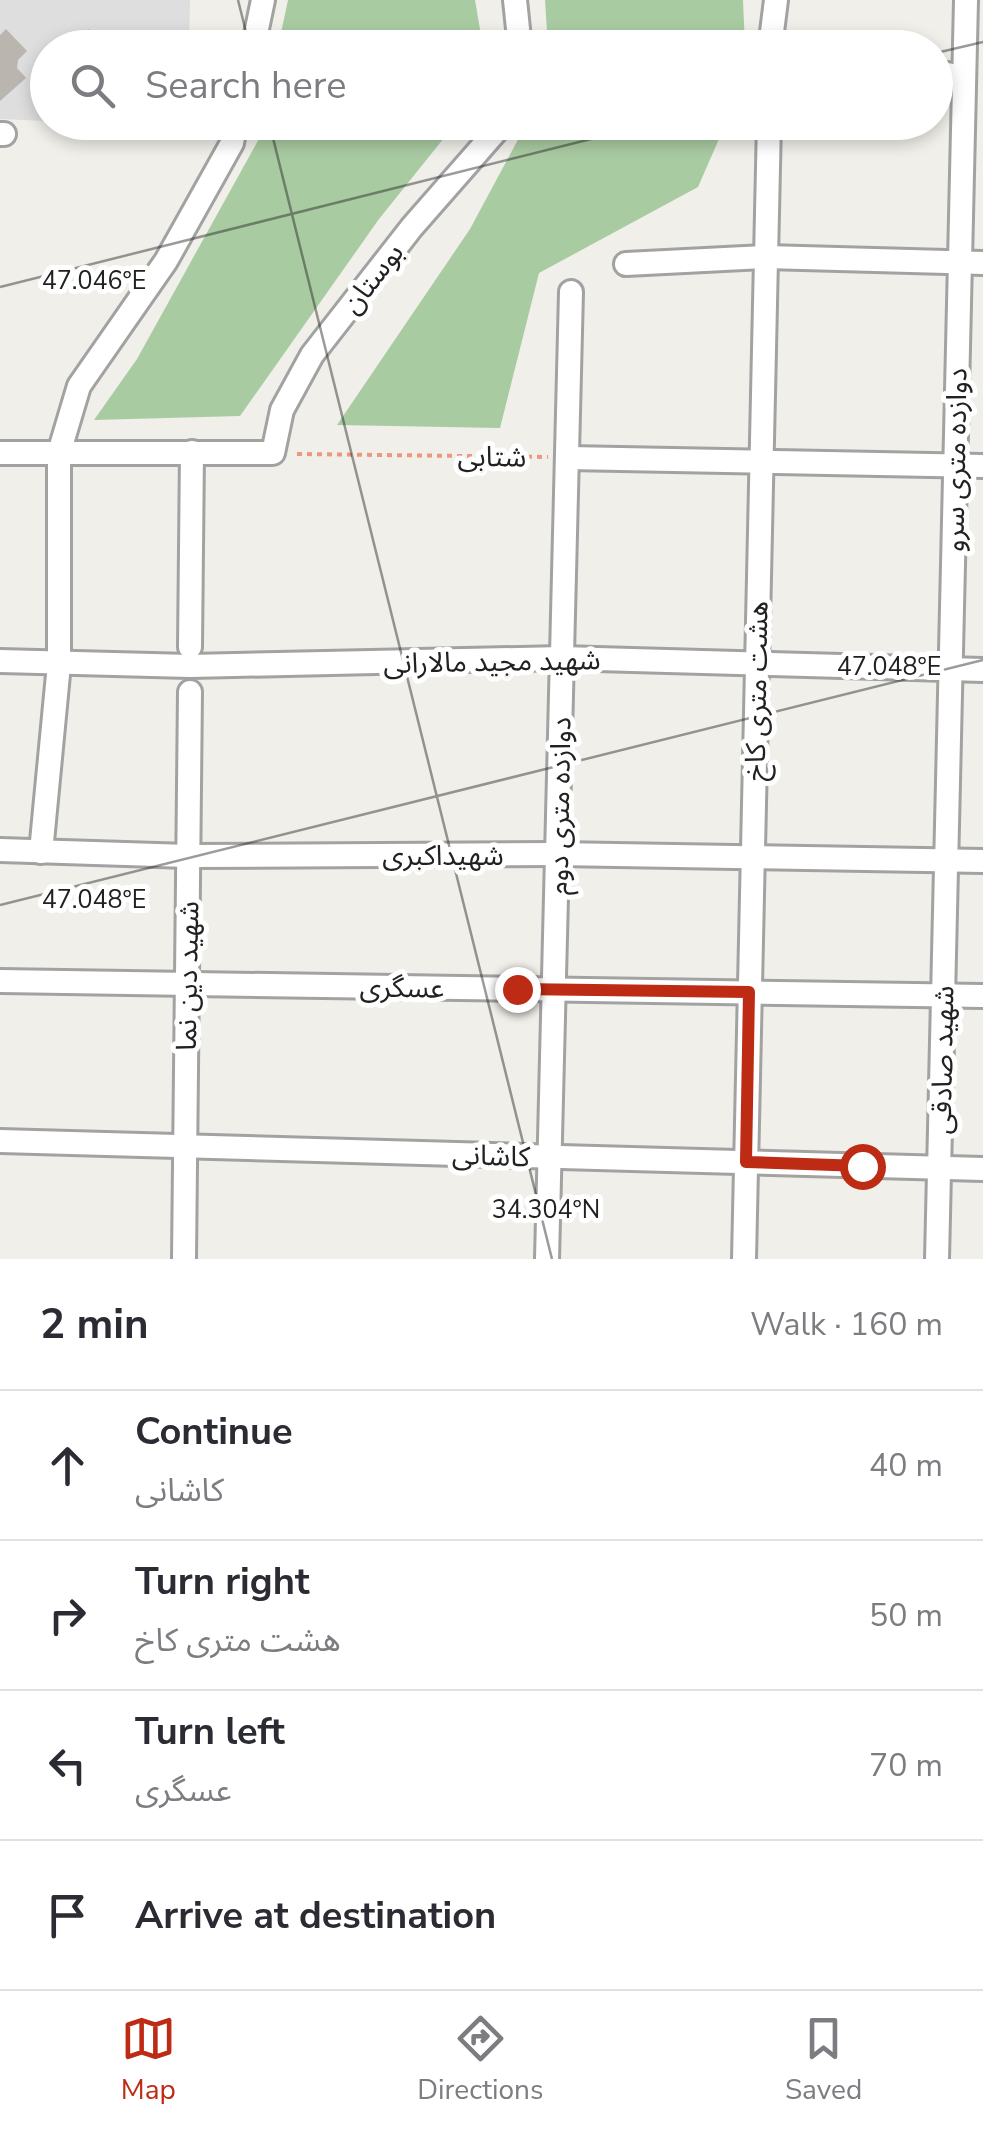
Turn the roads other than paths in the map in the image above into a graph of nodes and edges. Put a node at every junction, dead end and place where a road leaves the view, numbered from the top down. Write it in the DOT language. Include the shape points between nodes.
graph roads {
  1 [pos="263,0"];
  2 [pos="515,0"];
  3 [pos="776,0"];
  4 [pos="966,0"];
  5 [pos="256,30"];
  6 [pos="518,30"];
  7 [pos="773,30"];
  8 [pos="953,75"];
  9 [pos="964,77"];
  10 [pos="233,140"];
  11 [pos="488,140"];
  12 [pos="768,140"];
  13 [pos="766,257"];
  14 [pos="971,262"];
  15 [pos="626,264"];
  16 [pos="572,292"];
  17 [pos="59,452"];
  18 [pos="192,452"];
  19 [pos="0,454"];
  20 [pos="568,458"];
  21 [pos="761,462"];
  22 [pos="955,466"];
  23 [pos="983,466"];
  24 [pos="190,648"];
  25 [pos="562,658"];
  26 [pos="0,661"];
  27 [pos="59,664"];
  28 [pos="757,664"];
  29 [pos="950,669"];
  30 [pos="983,670"];
  31 [pos="190,692"];
  32 [pos="0,850"];
  33 [pos="41,852"];
  34 [pos="557,854"];
  35 [pos="188,856"];
  36 [pos="752,858"];
  37 [pos="946,860"];
  38 [pos="983,861"];
  39 [pos="0,981"];
  40 [pos="187,984"];
  41 [pos="554,990"];
  42 [pos="749,992"];
  43 [pos="943,995"];
  44 [pos="983,996"];
  45 [pos="0,1141"];
  46 [pos="186,1146"];
  47 [pos="550,1156"];
  48 [pos="746,1162"];
  49 [pos="939,1168"];
  50 [pos="983,1169"];
  51 [pos="184,1259"];
  52 [pos="547,1259"];
  53 [pos="744,1259"];
  54 [pos="937,1259"];
  1 -- 5 [label="street"];
  2 -- 6 [label="street"];
  3 -- 7 [label="street"];
  4 -- 9 [label="street, دوازده متری سرو"];
  8 -- 9 [label="street"];
  9 -- 14 [label="street, دوازده متری سرو"];
  10 -- 17 [label="street" via="166,261 80,386"];
  11 -- 18 [label="street, بوستان" via="312,356 282,410 273,453"];
  12 -- 13 [label="street, هشت متری کاخ"];
  13 -- 14 [label="street"];
  13 -- 15 [label="street"];
  13 -- 21 [label="street, هشت متری کاخ"];
  14 -- 22 [label="street, دوازده متری سرو"];
  16 -- 20 [label="street, دوازده متری دوم"];
  17 -- 18 [label="street"];
  17 -- 19 [label="street"];
  17 -- 27 [label="street"];
  18 -- 24 [label="street"];
  20 -- 21 [label="street, شتابی"];
  20 -- 25 [label="street, دوازده متری دوم"];
  21 -- 22 [label="street, شتابی"];
  21 -- 28 [label="street, هشت متری کاخ"];
  22 -- 23 [label="street, شتابی"];
  22 -- 29 [label="street, دوازده متری سرو"];
  25 -- 27 [label="street, شهید مجید مالارانی"];
  25 -- 28 [label="street, شهید مجید مالارانی"];
  25 -- 34 [label="street, دوازده متری دوم"];
  26 -- 27 [label="street, شهید مجید مالارانی"];
  27 -- 33 [label="street"];
  28 -- 29 [label="street, شهید مجید مالارانی"];
  28 -- 36 [label="street, هشت متری کاخ"];
  29 -- 30 [label="street, شهید مجید مالارانی"];
  29 -- 37 [label="street, دوازده متری سرو"];
  31 -- 35 [label="street, شهید دین نما"];
  32 -- 33 [label="street, شهیداکبری"];
  33 -- 35 [label="street, شهیداکبری"];
  34 -- 35 [label="street, شهیداکبری"];
  34 -- 36 [label="street, شهیداکبری"];
  34 -- 41 [label="street, دوازده متری دوم"];
  35 -- 40 [label="street, شهید دین نما"];
  36 -- 37 [label="street, شهیداکبری"];
  36 -- 42 [label="street, هشت متری کاخ"];
  37 -- 38 [label="street, شهیداکبری"];
  37 -- 43 [label="street, شهید صادقی"];
  39 -- 40 [label="street, عسگری"];
  40 -- 41 [label="street, عسگری"];
  40 -- 46 [label="street, شهید دین نما"];
  41 -- 42 [label="street, عسگری"];
  41 -- 47 [label="street, دوازده متری دوم"];
  42 -- 43 [label="street, عسگری"];
  42 -- 48 [label="street, هشت متری کاخ"];
  43 -- 44 [label="street, عسگری"];
  43 -- 49 [label="street, شهید صادقی"];
  45 -- 46 [label="street, کاشانی"];
  46 -- 47 [label="street, کاشانی"];
  46 -- 51 [label="street, شهید دین نما"];
  47 -- 48 [label="street, کاشانی"];
  47 -- 52 [label="street, دوازده متری دوم"];
  48 -- 49 [label="street, کاشانی"];
  48 -- 53 [label="street, هشت متری کاخ"];
  49 -- 50 [label="street, کاشانی"];
  49 -- 54 [label="street, شهید صادقی"];
}
